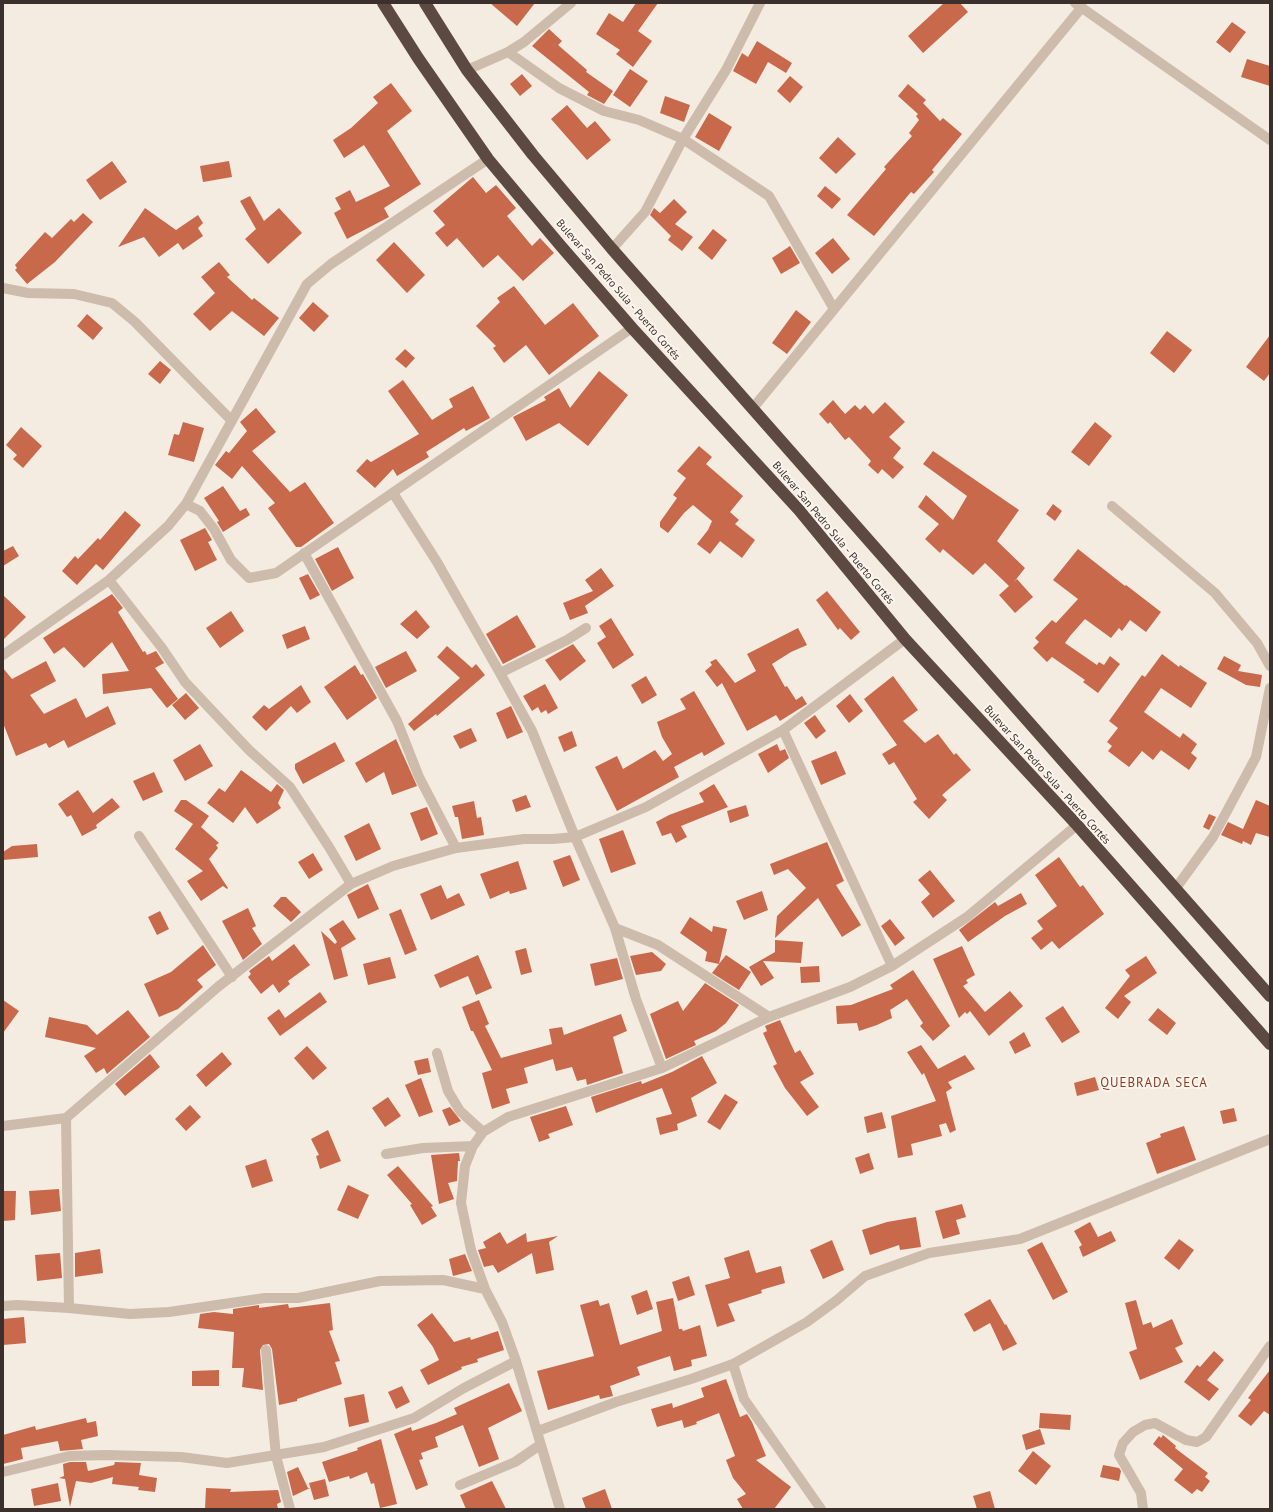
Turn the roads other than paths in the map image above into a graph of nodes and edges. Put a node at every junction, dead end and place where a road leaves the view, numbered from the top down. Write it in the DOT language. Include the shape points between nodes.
graph roads {
  1 [pos="383,3"];
  2 [pos="425,3"];
  3 [pos="571,3"];
  4 [pos="760,3"];
  5 [pos="1079,5"];
  6 [pos="508,52"];
  7 [pos="468,70"];
  8 [pos="1269,137"];
  9 [pos="683,139"];
  10 [pos="488,159"];
  11 [pos="612,249"];
  12 [pos="3,288"];
  13 [pos="834,309"];
  14 [pos="632,328"];
  15 [pos="753,408"];
  16 [pos="232,421"];
  17 [pos="393,493"];
  18 [pos="186,504"];
  19 [pos="1112,506"];
  20 [pos="304,553"];
  21 [pos="109,580"];
  22 [pos="586,628"];
  23 [pos="905,639"];
  24 [pos="3,655"];
  25 [pos="1270,666"];
  26 [pos="500,673"];
  27 [pos="1270,688"];
  28 [pos="783,730"];
  29 [pos="1077,825"];
  30 [pos="139,836"];
  31 [pos="575,837"];
  32 [pos="456,848"];
  33 [pos="351,884"];
  34 [pos="1176,888"];
  35 [pos="615,928"];
  36 [pos="892,966"];
  37 [pos="232,977"];
  38 [pos="1270,996"];
  39 [pos="769,1017"];
  40 [pos="1270,1044"];
  41 [pos="437,1053"];
  42 [pos="662,1068"];
  43 [pos="66,1118"];
  44 [pos="3,1126"];
  45 [pos="483,1132"];
  46 [pos="1270,1139"];
  47 [pos="473,1146"];
  48 [pos="386,1154"];
  49 [pos="485,1289"];
  50 [pos="3,1306"];
  51 [pos="69,1308"];
  52 [pos="1270,1346"];
  53 [pos="266,1350"];
  54 [pos="516,1361"];
  55 [pos="733,1364"];
  56 [pos="538,1431"];
  57 [pos="540,1445"];
  58 [pos="276,1456"];
  59 [pos="3,1472"];
  60 [pos="460,1484"];
  61 [pos="290,1509"];
  62 [pos="560,1509"];
  63 [pos="821,1509"];
  64 [pos="1143,1509"];
  1 -- 10 [label="highway, Bulevar San Pedro Sula - Puerto Cortés"];
  2 -- 7 [label="highway, Bulevar San Pedro Sula - Puerto Cortés"];
  3 -- 6 [label="street"];
  4 -- 9 [label="street" via="726,70"];
  5 -- 8 [label="street"];
  5 -- 13 [label="street"];
  6 -- 7 [label="street"];
  6 -- 9 [label="street" via="559,88 604,111 640,120"];
  7 -- 11 [label="highway, Bulevar San Pedro Sula - Puerto Cortés" via="533,155"];
  9 -- 11 [label="street" via="646,212"];
  9 -- 13 [label="street" via="769,196"];
  10 -- 14 [label="highway, Bulevar San Pedro Sula - Puerto Cortés"];
  10 -- 16 [label="street" via="331,264 307,284"];
  11 -- 15 [label="highway, Bulevar San Pedro Sula - Puerto Cortés"];
  12 -- 16 [label="street" via="28,293 74,294 112,303 135,322"];
  13 -- 15 [label="street"];
  14 -- 17 [label="street"];
  14 -- 23 [label="highway, Bulevar San Pedro Sula - Puerto Cortés" via="799,510"];
  15 -- 34 [label="highway, Bulevar San Pedro Sula - Puerto Cortés"];
  16 -- 18 [label="street"];
  17 -- 20 [label="street"];
  17 -- 26 [label="street" via="437,562"];
  18 -- 20 [label="street" via="200,511 214,529 231,560 249,578 276,573"];
  18 -- 21 [label="street" via="168,526"];
  19 -- 25 [label="street" via="1215,593 1257,643"];
  20 -- 32 [label="street" via="397,722 419,777"];
  21 -- 24 [label="street"];
  21 -- 33 [label="street" via="185,682 249,750 290,787"];
  22 -- 26 [label="street"];
  23 -- 28 [label="street"];
  23 -- 29 [label="highway, Bulevar San Pedro Sula - Puerto Cortés"];
  26 -- 31 [label="street" via="532,731"];
  27 -- 34 [label="street" via="1256,757 1214,837"];
  28 -- 31 [label="street" via="646,807"];
  28 -- 36 [label="street"];
  29 -- 36 [label="street" via="967,917"];
  29 -- 40 [label="highway, Bulevar San Pedro Sula - Puerto Cortés"];
  30 -- 37 [label="street"];
  31 -- 32 [label="street" via="524,839"];
  31 -- 35 [label="street"];
  32 -- 33 [label="street" via="393,866"];
  33 -- 37 [label="street"];
  34 -- 38 [label="highway, Bulevar San Pedro Sula - Puerto Cortés"];
  35 -- 39 [label="street" via="658,944"];
  35 -- 42 [label="street" via="636,999"];
  36 -- 39 [label="street" via="850,987"];
  37 -- 43 [label="street"];
  39 -- 42 [label="street"];
  41 -- 45 [label="street" via="448,1091 460,1111"];
  42 -- 45 [label="street" via="508,1117"];
  43 -- 44 [label="street"];
  43 -- 51 [label="street"];
  45 -- 47 [label="street"];
  46 -- 55 [label="street" via="1020,1239 929,1253 865,1276 807,1322"];
  47 -- 48 [label="street" via="423,1148"];
  47 -- 49 [label="street" via="465,1166 460,1203 471,1250"];
  49 -- 51 [label="street" via="443,1280 380,1281 298,1298 265,1298 169,1312 130,1314"];
  49 -- 54 [label="street" via="502,1322"];
  50 -- 51 [label="street"];
  52 -- 64 [label="street" via="1206,1437 1197,1442 1186,1440 1155,1423 1139,1428 1123,1443 1119,1456 1141,1493"];
  53 -- 58 [label="street"];
  54 -- 56 [label="street"];
  54 -- 58 [label="street" via="414,1418 324,1447"];
  55 -- 56 [label="street" via="691,1380 616,1402"];
  55 -- 63 [label="street" via="744,1400"];
  56 -- 57 [label="street"];
  57 -- 60 [label="street" via="515,1462"];
  57 -- 62 [label="street"];
  58 -- 59 [label="street" via="227,1463 181,1458 69,1456"];
  58 -- 61 [label="street"];
}
